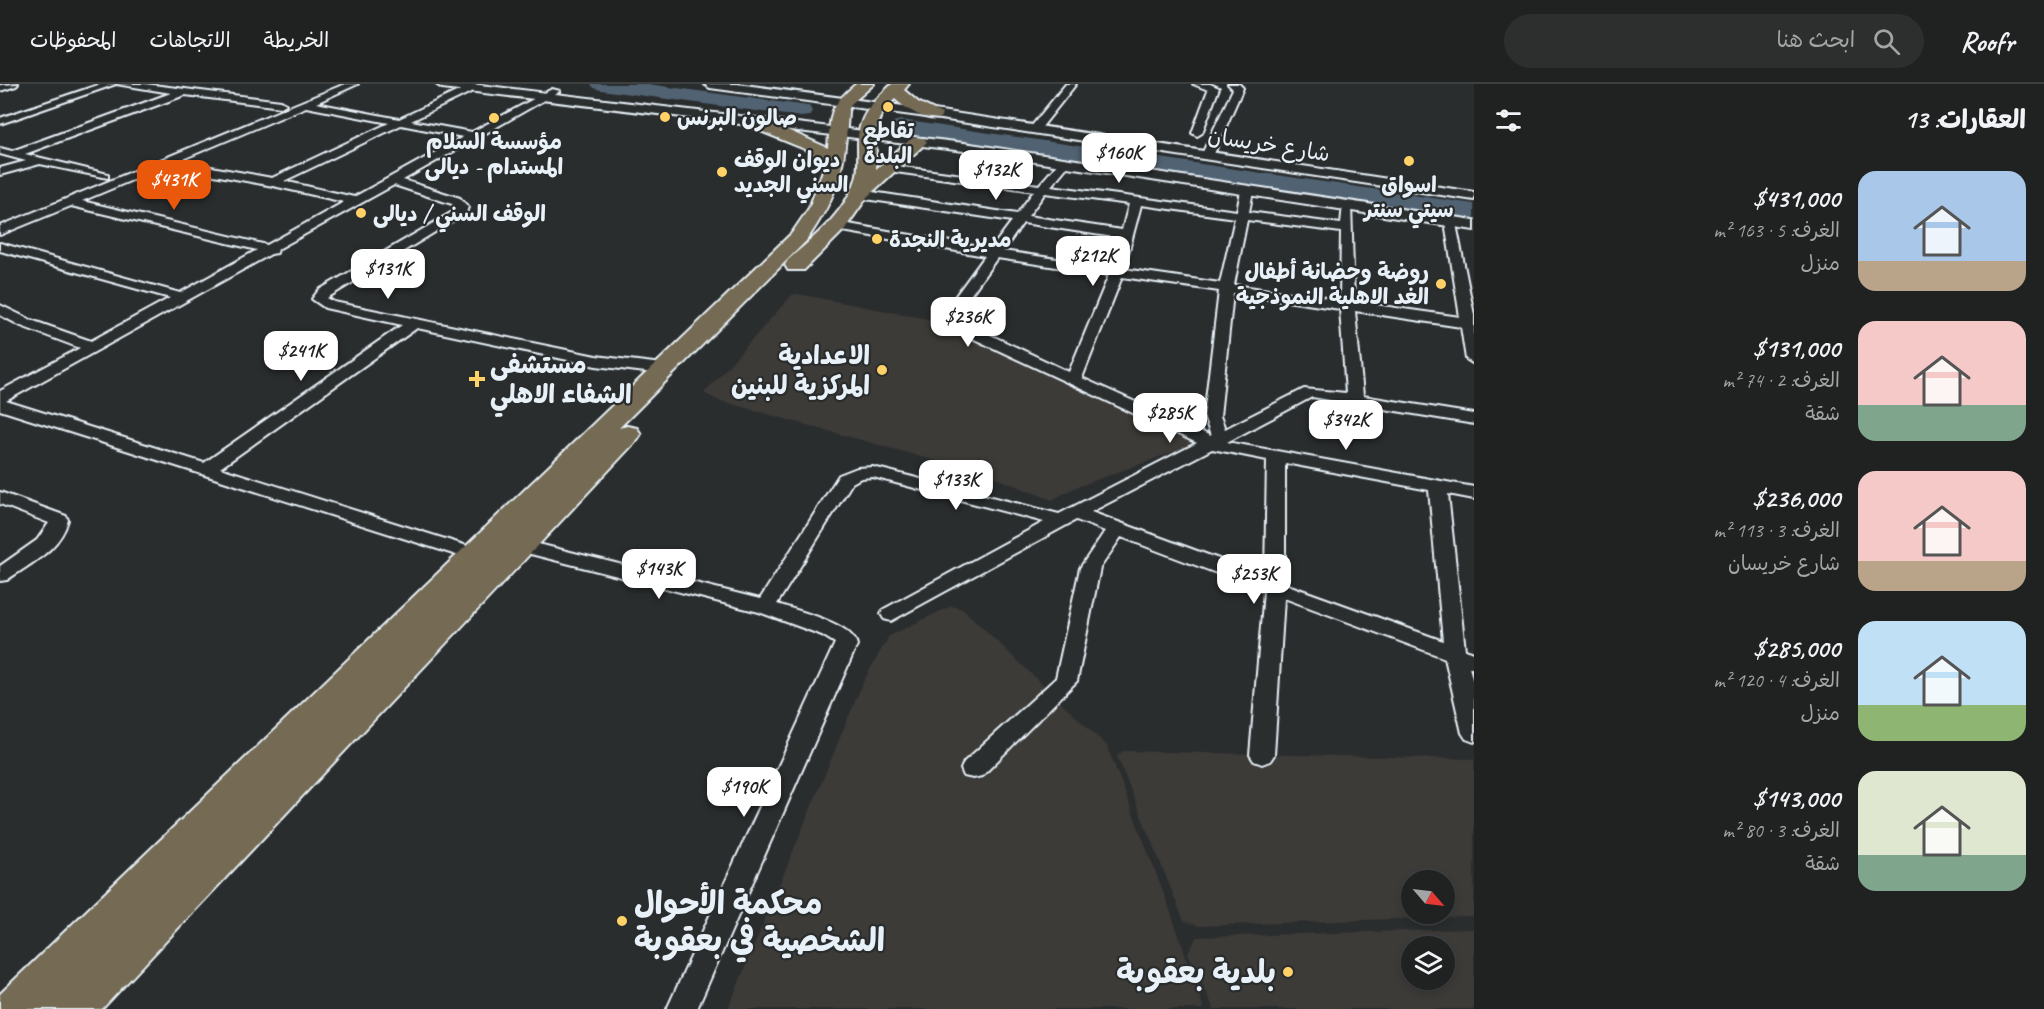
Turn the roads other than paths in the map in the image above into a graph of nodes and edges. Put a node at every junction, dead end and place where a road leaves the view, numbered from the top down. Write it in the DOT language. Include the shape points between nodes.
graph roads {
  1 [pos="13,84"];
  2 [pos="111,84"];
  3 [pos="122,84"];
  4 [pos="328,84"];
  5 [pos="353,84"];
  6 [pos="442,84"];
  7 [pos="497,84"];
  8 [pos="710,84"];
  9 [pos="1071,84"];
  10 [pos="1198,84"];
  11 [pos="1232,84"];
  12 [pos="0,88"];
  13 [pos="472,88"];
  14 [pos="184,92"];
  15 [pos="549,93"];
  16 [pos="281,104"];
  17 [pos="305,104"];
  18 [pos="867,106"];
  19 [pos="934,114"];
  20 [pos="1,120"];
  21 [pos="401,121"];
  22 [pos="759,124"];
  23 [pos="1034,130"];
  24 [pos="1197,133"];
  25 [pos="474,136"];
  26 [pos="918,142"];
  27 [pos="0,151"];
  28 [pos="13,154"];
  29 [pos="1207,156"];
  30 [pos="41,161"];
  31 [pos="162,162"];
  32 [pos="1065,162"];
  33 [pos="835,164"];
  34 [pos="888,168"];
  35 [pos="0,172"];
  36 [pos="104,176"];
  37 [pos="395,181"];
  38 [pos="273,182"];
  39 [pos="1042,189"];
  40 [pos="1248,191"];
  41 [pos="859,194"];
  42 [pos="1474,196"];
  43 [pos="1136,201"];
  44 [pos="69,202"];
  45 [pos="358,202"];
  46 [pos="1347,207"];
  47 [pos="1244,216"];
  48 [pos="0,218"];
  49 [pos="1020,220"];
  50 [pos="1451,222"];
  51 [pos="1474,225"];
  52 [pos="837,226"];
  53 [pos="1346,229"];
  54 [pos="0,231"];
  55 [pos="1128,235"];
  56 [pos="0,247"];
  57 [pos="272,250"];
  58 [pos="994,254"];
  59 [pos="1117,271"];
  60 [pos="1226,288"];
  61 [pos="184,298"];
  62 [pos="1347,306"];
  63 [pos="0,309"];
  64 [pos="415,322"];
  65 [pos="1470,324"];
  66 [pos="92,347"];
  67 [pos="1474,359"];
  68 [pos="662,369"];
  69 [pos="1074,380"];
  70 [pos="0,398"];
  71 [pos="1355,399"];
  72 [pos="0,405"];
  73 [pos="1474,419"];
  74 [pos="1216,440"];
  75 [pos="1276,456"];
  76 [pos="206,470"];
  77 [pos="1438,487"];
  78 [pos="1474,493"];
  79 [pos="3,502"];
  80 [pos="1069,517"];
  81 [pos="1117,528"];
  82 [pos="496,546"];
  83 [pos="0,575"];
  84 [pos="1275,585"];
  85 [pos="765,607"];
  86 [pos="891,614"];
  87 [pos="1464,657"];
  88 [pos="1474,733"];
  89 [pos="1262,755"];
  90 [pos="973,769"];
  91 [pos="17,1009"];
  92 [pos="71,1009"];
  93 [pos="682,1009"];
  1 -- 12 [label="street"];
  2 -- 20 [label="street"];
  3 -- 14 [label="street"];
  4 -- 16 [label="street"];
  5 -- 17 [label="street"];
  6 -- 13 [label="street"];
  7 -- 15 [label="street"];
  8 -- 18 [label="street"];
  9 -- 23 [label="street"];
  10 -- 24 [label="street" via="1214,88"];
  11 -- 29 [label="street" via="1238,88"];
  13 -- 15 [label="street"];
  13 -- 21 [label="street"];
  14 -- 16 [label="street"];
  14 -- 28 [label="street"];
  15 -- 18 [label="street" via="818,123"];
  15 -- 22 [label="street"];
  15 -- 25 [label="street"];
  16 -- 36 [label="street"];
  17 -- 21 [label="street"];
  17 -- 31 [label="street"];
  18 -- 19 [label="street, شارع خريسان"];
  18 -- 19 [label="main road" via="912,105"];
  18 -- 22 [label="street"];
  18 -- 26 [label="street, شارع خريسان"];
  18 -- 33 [label="main road"];
  18 -- 41 [label="main road" via="868,166"];
  19 -- 23 [label="street, شارع خريسان"];
  21 -- 25 [label="street"];
  21 -- 38 [label="street"];
  22 -- 33 [label="main road" via="818,148"];
  23 -- 29 [label="street, شارع خريسان"];
  25 -- 37 [label="street"];
  26 -- 32 [label="street, شارع خريسان"];
  26 -- 34 [label="main road"];
  27 -- 28 [label="street"];
  28 -- 30 [label="street"];
  29 -- 42 [label="street, شارع خريسان"];
  30 -- 35 [label="street"];
  30 -- 36 [label="street"];
  31 -- 38 [label="street"];
  31 -- 44 [label="street"];
  32 -- 39 [label="street"];
  32 -- 40 [label="street, شارع خريسان"];
  33 -- 68 [label="main road" via="819,209 799,237"];
  34 -- 39 [label="street"];
  34 -- 41 [label="main road"];
  36 -- 48 [label="street"];
  37 -- 45 [label="street"];
  37 -- 64 [label="street" via="456,201 462,207 460,213 319,299"];
  38 -- 45 [label="street"];
  39 -- 43 [label="street"];
  39 -- 49 [label="street"];
  40 -- 46 [label="street, شارع خريسان"];
  40 -- 47 [label="street"];
  41 -- 49 [label="street"];
  41 -- 52 [label="main road"];
  43 -- 47 [label="street"];
  43 -- 55 [label="street"];
  44 -- 54 [label="street"];
  44 -- 57 [label="street"];
  45 -- 57 [label="street"];
  46 -- 50 [label="street, شارع خريسان"];
  46 -- 53 [label="street"];
  47 -- 53 [label="street"];
  47 -- 60 [label="street"];
  49 -- 55 [label="street"];
  49 -- 58 [label="street"];
  50 -- 51 [label="street, شارع خريسان"];
  50 -- 65 [label="street"];
  52 -- 58 [label="street"];
  52 -- 82 [label="main road"];
  53 -- 62 [label="street"];
  55 -- 59 [label="street"];
  56 -- 61 [label="street"];
  57 -- 61 [label="street"];
  58 -- 59 [label="street"];
  58 -- 69 [label="street" via="945,320"];
  59 -- 60 [label="street"];
  59 -- 69 [label="street"];
  60 -- 62 [label="street"];
  60 -- 74 [label="street" via="1212,416"];
  61 -- 66 [label="street"];
  62 -- 65 [label="street"];
  62 -- 71 [label="street"];
  63 -- 66 [label="street" via="26,323"];
  64 -- 68 [label="street" via="596,361"];
  64 -- 76 [label="street"];
  65 -- 67 [label="street"];
  66 -- 70 [label="street"];
  68 -- 82 [label="main road"];
  69 -- 74 [label="street"];
  71 -- 73 [label="street"];
  71 -- 74 [label="street" via="1310,392"];
  72 -- 76 [label="street"];
  74 -- 75 [label="street"];
  74 -- 80 [label="street"];
  75 -- 77 [label="street"];
  75 -- 84 [label="street"];
  76 -- 82 [label="street"];
  77 -- 78 [label="street"];
  77 -- 87 [label="street"];
  79 -- 83 [label="street" via="59,520 58,530 48,542"];
  80 -- 81 [label="street"];
  80 -- 85 [label="street" via="873,472 857,472 844,479"];
  80 -- 86 [label="street"];
  81 -- 84 [label="street"];
  81 -- 90 [label="street" via="1090,568 1066,681"];
  82 -- 85 [label="street"];
  82 -- 91 [label="main road"];
  82 -- 92 [label="main road"];
  84 -- 87 [label="street"];
  84 -- 89 [label="street"];
  85 -- 93 [label="street" via="840,634 846,645"];
  87 -- 88 [label="street"];
}
